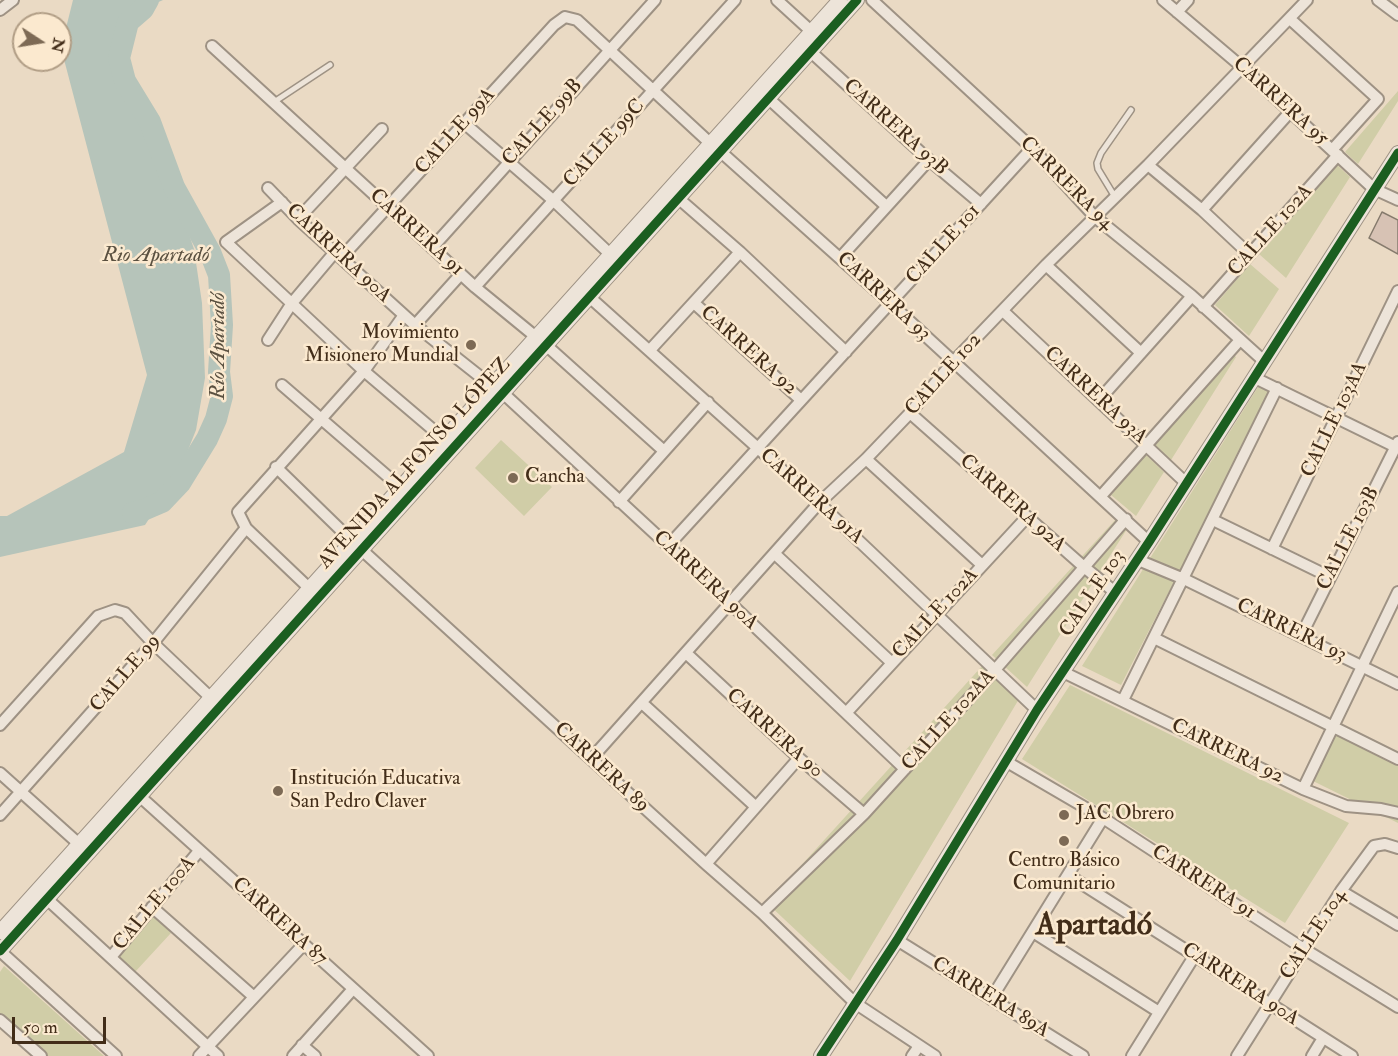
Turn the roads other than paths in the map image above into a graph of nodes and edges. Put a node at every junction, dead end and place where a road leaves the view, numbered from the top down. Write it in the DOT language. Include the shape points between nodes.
graph roads {
  1 [pos="13,0"];
  2 [pos="655,0"];
  3 [pos="735,0"];
  4 [pos="777,0"];
  5 [pos="840,0"];
  6 [pos="857,0"];
  7 [pos="872,0"];
  8 [pos="1163,0"];
  9 [pos="1188,0"];
  10 [pos="1307,0"];
  11 [pos="1378,0"];
  12 [pos="0,10"];
  13 [pos="1177,12"];
  14 [pos="1398,15"];
  15 [pos="1290,19"];
  16 [pos="577,20"];
  17 [pos="812,32"];
  18 [pos="212,46"];
  19 [pos="610,50"];
  20 [pos="810,51"];
  21 [pos="330,66"];
  22 [pos="1242,67"];
  23 [pos="654,90"];
  24 [pos="768,99"];
  25 [pos="273,103"];
  26 [pos="1131,110"];
  27 [pos="1290,112"];
  28 [pos="464,123"];
  29 [pos="382,129"];
  30 [pos="716,148"];
  31 [pos="1032,148"];
  32 [pos="1335,153"];
  33 [pos="1398,153"];
  34 [pos="929,160"];
  35 [pos="508,161"];
  36 [pos="1148,165"];
  37 [pos="345,169"];
  38 [pos="268,188"];
  39 [pos="1374,189"];
  40 [pos="1115,197"];
  41 [pos="678,198"];
  42 [pos="1398,200"];
  43 [pos="554,201"];
  44 [pos="282,202"];
  45 [pos="981,204"];
  46 [pos="886,206"];
  47 [pos="388,207"];
  48 [pos="1202,210"];
  49 [pos="1095,217"];
  50 [pos="298,219"];
  51 [pos="432,248"];
  52 [pos="740,252"];
  53 [pos="338,255"];
  54 [pos="611,255"];
  55 [pos="1250,255"];
  56 [pos="840,258"];
  57 [pos="1046,265"];
  58 [pos="461,274"];
  59 [pos="475,287"];
  60 [pos="1398,291"];
  61 [pos="585,293"];
  62 [pos="1192,296"];
  63 [pos="292,303"];
  64 [pos="694,303"];
  65 [pos="891,304"];
  66 [pos="1203,307"];
  67 [pos="1003,311"];
  68 [pos="404,315"];
  69 [pos="415,325"];
  70 [pos="268,340"];
  71 [pos="1240,340"];
  72 [pos="542,341"];
  73 [pos="650,350"];
  74 [pos="846,352"];
  75 [pos="1141,353"];
  76 [pos="953,362"];
  77 [pos="1265,362"];
  78 [pos="364,371"];
  79 [pos="1255,378"];
  80 [pos="282,385"];
  81 [pos="1277,388"];
  82 [pos="498,390"];
  83 [pos="801,400"];
  84 [pos="1099,400"];
  85 [pos="708,402"];
  86 [pos="910,413"];
  87 [pos="1336,417"];
  88 [pos="321,420"];
  89 [pos="444,439"];
  90 [pos="1146,444"];
  91 [pos="1397,445"];
  92 [pos="757,448"];
  93 [pos="664,452"];
  94 [pos="866,459"];
  95 [pos="276,467"];
  96 [pos="1186,483"];
  97 [pos="400,488"];
  98 [pos="1101,496"];
  99 [pos="619,502"];
  100 [pos="819,503"];
  101 [pos="1027,517"];
  102 [pos="1126,519"];
  103 [pos="1213,520"];
  104 [pos="246,528"];
  105 [pos="1149,543"];
  106 [pos="357,545"];
  107 [pos="668,546"];
  108 [pos="1272,549"];
  109 [pos="775,554"];
  110 [pos="1138,560"];
  111 [pos="982,566"];
  112 [pos="1084,567"];
  113 [pos="1330,577"];
  114 [pos="1184,579"];
  115 [pos="309,588"];
  116 [pos="1398,592"];
  117 [pos="1116,593"];
  118 [pos="730,603"];
  119 [pos="1394,610"];
  120 [pos="937,614"];
  121 [pos="1301,636"];
  122 [pos="1154,638"];
  123 [pos="153,643"];
  124 [pos="686,653"];
  125 [pos="892,663"];
  126 [pos="1362,666"];
  127 [pos="994,671"];
  128 [pos="1063,672"];
  129 [pos="1398,684"];
  130 [pos="211,698"];
  131 [pos="1123,700"];
  132 [pos="642,703"];
  133 [pos="1037,710"];
  134 [pos="847,712"];
  135 [pos="0,725"];
  136 [pos="1333,726"];
  137 [pos="799,758"];
  138 [pos="591,759"];
  139 [pos="1398,759"];
  140 [pos="1007,762"];
  141 [pos="905,769"];
  142 [pos="0,773"];
  143 [pos="1303,789"];
  144 [pos="134,792"];
  145 [pos="20,793"];
  146 [pos="756,807"];
  147 [pos="1398,813"];
  148 [pos="864,814"];
  149 [pos="0,815"];
  150 [pos="1103,818"];
  151 [pos="79,844"];
  152 [pos="1398,848"];
  153 [pos="199,851"];
  154 [pos="706,864"];
  155 [pos="1068,875"];
  156 [pos="1341,891"];
  157 [pos="47,899"];
  158 [pos="152,906"];
  159 [pos="762,914"];
  160 [pos="1398,925"];
  161 [pos="0,932"];
  162 [pos="1033,932"];
  163 [pos="897,940"];
  164 [pos="304,944"];
  165 [pos="1304,949"];
  166 [pos="0,951"];
  167 [pos="1194,955"];
  168 [pos="111,957"];
  169 [pos="354,989"];
  170 [pos="254,997"];
  171 [pos="991,999"];
  172 [pos="855,1003"];
  173 [pos="1269,1004"];
  174 [pos="1398,1006"];
  175 [pos="1160,1012"];
  176 [pos="0,1020"];
  177 [pos="1323,1038"];
  178 [pos="302,1045"];
  179 [pos="207,1046"];
  180 [pos="919,1046"];
  181 [pos="41,1056"];
  182 [pos="116,1056"];
  183 [pos="199,1056"];
  184 [pos="218,1056"];
  185 [pos="293,1056"];
  186 [pos="315,1056"];
  187 [pos="428,1056"];
  188 [pos="821,1056"];
  189 [pos="912,1056"];
  190 [pos="935,1056"];
  191 [pos="1083,1056"];
  192 [pos="1132,1056"];
  193 [pos="1237,1056"];
  194 [pos="1312,1056"];
  195 [pos="1352,1056"];
  1 -- 12 [label="street"];
  2 -- 19 [label="street, CALLE 99B"];
  3 -- 23 [label="street, CALLE 99C"];
  4 -- 17 [label="street"];
  5 -- 17 [label="street, AVENIDA ALFONSO LÓPEZ"];
  6 -- 20 [label="street, AVENIDA ALFONSO LÓPEZ"];
  7 -- 31 [label="street, CARRERA 94"];
  8 -- 13 [label="street, CARRERA 95"];
  9 -- 13 [label="street"];
  10 -- 15 [label="street, CALLE 102"];
  11 -- 14 [label="street"];
  13 -- 22 [label="street, CARRERA 95"];
  15 -- 22 [label="street, CALLE 102"];
  15 -- 32 [label="street, CALLE 102A" via="1378,99"];
  16 -- 19 [label="street, CARRERA 93"];
  16 -- 28 [label="street, CALLE 99A" via="565,17 554,24"];
  17 -- 30 [label="street, AVENIDA ALFONSO LÓPEZ"];
  18 -- 25 [label="street, CARRERA 91"];
  19 -- 23 [label="street, CARRERA 93"];
  19 -- 35 [label="street, CALLE 99B"];
  20 -- 24 [label="street, AVENIDA ALFONSO LÓPEZ"];
  20 -- 34 [label="street, CARRERA 93B"];
  21 -- 25 [label="lane"];
  22 -- 27 [label="street, CARRERA 95"];
  22 -- 36 [label="street, CALLE 102"];
  23 -- 30 [label="street, CARRERA 93"];
  23 -- 43 [label="street, CALLE 99C"];
  24 -- 30 [label="street, AVENIDA ALFONSO LÓPEZ"];
  24 -- 46 [label="street"];
  25 -- 37 [label="street, CARRERA 91"];
  26 -- 40 [label="lane" via="1097,163"];
  27 -- 32 [label="street, CARRERA 95"];
  27 -- 48 [label="street"];
  28 -- 35 [label="street"];
  28 -- 47 [label="street, CALLE 99A"];
  29 -- 37 [label="street"];
  30 -- 41 [label="street, AVENIDA ALFONSO LÓPEZ"];
  30 -- 54 [label="street, AVENIDA ALFONSO LÓPEZ"];
  30 -- 56 [label="street, CARRERA 93"];
  31 -- 45 [label="street, CALLE 101"];
  31 -- 49 [label="street, CARRERA 94"];
  32 -- 39 [label="street, CARRERA 95"];
  32 -- 55 [label="street, CALLE 102A"];
  33 -- 39 [label="street, CALLE 103"];
  34 -- 45 [label="street, CARRERA 93B"];
  34 -- 46 [label="street"];
  35 -- 43 [label="street"];
  35 -- 51 [label="street, CALLE 99B"];
  36 -- 40 [label="street, CALLE 102"];
  36 -- 48 [label="street"];
  37 -- 47 [label="street, CARRERA 91"];
  37 -- 50 [label="street"];
  38 -- 44 [label="street, CARRERA 90A"];
  39 -- 42 [label="street, CARRERA 95"];
  39 -- 77 [label="street, CALLE 103"];
  40 -- 49 [label="street, CALLE 102"];
  41 -- 52 [label="street"];
  41 -- 61 [label="street, AVENIDA ALFONSO LÓPEZ"];
  43 -- 54 [label="street"];
  43 -- 59 [label="street, CALLE 99C"];
  44 -- 50 [label="street, CARRERA 90A"];
  44 -- 63 [label="street" via="226,242"];
  45 -- 65 [label="street, CALLE 101"];
  46 -- 56 [label="street"];
  47 -- 51 [label="street, CARRERA 91"];
  47 -- 53 [label="street, CALLE 99A"];
  48 -- 55 [label="street"];
  49 -- 57 [label="street, CALLE 102"];
  49 -- 62 [label="street, CARRERA 94"];
  50 -- 53 [label="street, CARRERA 90A"];
  51 -- 58 [label="street, CARRERA 91"];
  52 -- 64 [label="street"];
  52 -- 74 [label="street"];
  53 -- 63 [label="street, CALLE 99A"];
  53 -- 68 [label="street, CARRERA 90A"];
  54 -- 61 [label="street, AVENIDA ALFONSO LÓPEZ"];
  55 -- 66 [label="street, CALLE 102A"];
  56 -- 65 [label="street, CARRERA 93"];
  57 -- 67 [label="street, CALLE 102"];
  57 -- 75 [label="street"];
  58 -- 59 [label="street, CARRERA 91"];
  58 -- 69 [label="street"];
  59 -- 72 [label="street, CARRERA 91"];
  60 -- 87 [label="street, CALLE 103AA"];
  61 -- 72 [label="street, AVENIDA ALFONSO LÓPEZ"];
  61 -- 73 [label="street, CARRERA 91A"];
  62 -- 66 [label="street, CARRERA 94"];
  62 -- 75 [label="street"];
  63 -- 70 [label="street, CALLE 99A"];
  63 -- 78 [label="street"];
  64 -- 73 [label="street"];
  64 -- 83 [label="street, CARRERA 92"];
  65 -- 74 [label="street, CALLE 101"];
  65 -- 76 [label="street, CARRERA 93"];
  66 -- 71 [label="street, CARRERA 94"];
  67 -- 76 [label="street, CALLE 102"];
  67 -- 84 [label="street, CARRERA 93A"];
  68 -- 69 [label="street, CARRERA 90A"];
  68 -- 78 [label="street"];
  69 -- 82 [label="street, CARRERA 90A"];
  71 -- 77 [label="street, CARRERA 94"];
  71 -- 90 [label="street"];
  72 -- 82 [label="street, AVENIDA ALFONSO LÓPEZ"];
  72 -- 93 [label="street, CARRERA 91"];
  73 -- 85 [label="street, CARRERA 91A"];
  74 -- 83 [label="street, CALLE 101"];
  75 -- 84 [label="street"];
  76 -- 86 [label="street, CALLE 102"];
  76 -- 98 [label="street, CARRERA 93"];
  77 -- 79 [label="street, CALLE 103"];
  78 -- 88 [label="street"];
  78 -- 89 [label="street"];
  79 -- 81 [label="street"];
  79 -- 96 [label="street, CALLE 103"];
  80 -- 88 [label="street"];
  81 -- 87 [label="street"];
  81 -- 103 [label="street"];
  82 -- 89 [label="street, AVENIDA ALFONSO LÓPEZ"];
  82 -- 99 [label="street, CARRERA 90A"];
  82 -- 106 [label="street, AVENIDA ALFONSO LÓPEZ"];
  83 -- 92 [label="street, CALLE 101"];
  84 -- 90 [label="street, CARRERA 93A"];
  85 -- 92 [label="street, CARRERA 91A"];
  85 -- 93 [label="street"];
  86 -- 94 [label="street, CALLE 102"];
  86 -- 101 [label="street, CARRERA 92A"];
  87 -- 91 [label="street"];
  87 -- 108 [label="street, CALLE 103AA"];
  88 -- 95 [label="street"];
  88 -- 97 [label="street"];
  89 -- 97 [label="street, AVENIDA ALFONSO LÓPEZ"];
  90 -- 96 [label="street, CARRERA 93A"];
  90 -- 98 [label="street"];
  91 -- 113 [label="street, CALLE 103B"];
  92 -- 100 [label="street, CARRERA 91A"];
  92 -- 107 [label="street, CALLE 101"];
  93 -- 99 [label="street"];
  94 -- 100 [label="street, CALLE 102"];
  94 -- 111 [label="street"];
  95 -- 104 [label="street" via="238,512"];
  95 -- 106 [label="street, CARRERA 89"];
  96 -- 105 [label="street, CALLE 103"];
  97 -- 106 [label="street, AVENIDA ALFONSO LÓPEZ"];
  98 -- 102 [label="street, CARRERA 93"];
  99 -- 107 [label="street, CARRERA 90A"];
  100 -- 109 [label="street, CALLE 102"];
  100 -- 120 [label="street, CARRERA 91A"];
  101 -- 111 [label="street, CALLE 102A"];
  101 -- 112 [label="street, CARRERA 92A"];
  102 -- 105 [label="street, CARRERA 93"];
  102 -- 112 [label="street, CALLE 102AA"];
  103 -- 108 [label="street"];
  103 -- 114 [label="street"];
  104 -- 115 [label="street"];
  104 -- 123 [label="street, CALLE 99"];
  105 -- 110 [label="street, CALLE 103"];
  106 -- 115 [label="street, AVENIDA ALFONSO LÓPEZ"];
  106 -- 138 [label="street, CARRERA 89"];
  106 -- 144 [label="street, AVENIDA ALFONSO LÓPEZ"];
  107 -- 118 [label="street, CARRERA 90A"];
  108 -- 113 [label="street"];
  109 -- 118 [label="street, CALLE 102"];
  109 -- 125 [label="street"];
  110 -- 114 [label="street, CARRERA 93"];
  110 -- 117 [label="street, CALLE 103"];
  111 -- 120 [label="street, CALLE 102A"];
  112 -- 117 [label="street, CARRERA 92A"];
  112 -- 127 [label="street, CALLE 102AA"];
  113 -- 121 [label="street, CALLE 103B"];
  114 -- 121 [label="street, CARRERA 93"];
  114 -- 122 [label="street"];
  115 -- 130 [label="street, AVENIDA ALFONSO LÓPEZ"];
  116 -- 119 [label="street"];
  117 -- 128 [label="street, CALLE 103"];
  118 -- 124 [label="street, CALLE 102"];
  118 -- 134 [label="street, CARRERA 90A"];
  119 -- 126 [label="street"];
  120 -- 125 [label="street, CALLE 102A"];
  120 -- 127 [label="street, CARRERA 91A"];
  121 -- 126 [label="street, CARRERA 93"];
  122 -- 131 [label="street"];
  122 -- 136 [label="street"];
  123 -- 130 [label="street"];
  123 -- 135 [label="street" via="125,613 115,610 98,616"];
  123 -- 145 [label="street, CALLE 99"];
  124 -- 132 [label="street, CALLE 102"];
  124 -- 137 [label="street, CARRERA 90"];
  125 -- 134 [label="street, CALLE 102A"];
  126 -- 129 [label="street, CARRERA 93"];
  126 -- 136 [label="street"];
  127 -- 133 [label="street, CARRERA 91A"];
  127 -- 141 [label="street, CALLE 102AA"];
  128 -- 131 [label="street, CARRERA 92"];
  128 -- 133 [label="street, CALLE 103"];
  130 -- 144 [label="street, AVENIDA ALFONSO LÓPEZ"];
  131 -- 143 [label="street, CARRERA 92"];
  132 -- 138 [label="street, CALLE 102"];
  132 -- 146 [label="street"];
  133 -- 140 [label="street, CALLE 103"];
  134 -- 141 [label="street, CARRERA 90A"];
  136 -- 139 [label="street"];
  136 -- 143 [label="street"];
  137 -- 146 [label="street"];
  137 -- 148 [label="street, CARRERA 90"];
  138 -- 154 [label="street, CARRERA 89"];
  140 -- 150 [label="street, CARRERA 91"];
  140 -- 163 [label="street, CALLE 103"];
  141 -- 148 [label="street, CALLE 102AA"];
  142 -- 145 [label="street"];
  143 -- 147 [label="street, CARRERA 92" via="1346,806"];
  144 -- 151 [label="street, AVENIDA ALFONSO LÓPEZ"];
  144 -- 153 [label="street, CARRERA 87"];
  144 -- 157 [label="street, AVENIDA ALFONSO LÓPEZ"];
  145 -- 149 [label="street, CALLE 99"];
  145 -- 151 [label="street"];
  146 -- 154 [label="street"];
  148 -- 159 [label="street, CALLE 102AA"];
  150 -- 155 [label="street"];
  150 -- 165 [label="street, CARRERA 91"];
  151 -- 161 [label="street, AVENIDA ALFONSO LÓPEZ"];
  152 -- 156 [label="street, CALLE 104" via="1374,846"];
  153 -- 158 [label="street, CALLE 100A"];
  153 -- 164 [label="street, CARRERA 87"];
  154 -- 159 [label="street, CARRERA 89"];
  155 -- 162 [label="street"];
  155 -- 167 [label="street, CARRERA 90A"];
  156 -- 160 [label="street"];
  156 -- 165 [label="street, CALLE 104"];
  157 -- 166 [label="street, AVENIDA ALFONSO LÓPEZ"];
  157 -- 168 [label="street"];
  158 -- 168 [label="street, CALLE 100A"];
  158 -- 170 [label="street"];
  159 -- 172 [label="street, CARRERA 89"];
  162 -- 171 [label="street"];
  162 -- 175 [label="street"];
  163 -- 171 [label="street, CARRERA 89A"];
  163 -- 172 [label="street, CALLE 103"];
  164 -- 169 [label="street, CARRERA 87"];
  164 -- 170 [label="street"];
  165 -- 173 [label="street, CALLE 104"];
  165 -- 174 [label="street, CARRERA 91"];
  166 -- 182 [label="street"];
  167 -- 173 [label="street, CARRERA 90A"];
  167 -- 175 [label="street"];
  168 -- 179 [label="street"];
  169 -- 178 [label="street"];
  169 -- 187 [label="street, CARRERA 87"];
  170 -- 179 [label="street"];
  171 -- 191 [label="street, CARRERA 89A"];
  172 -- 180 [label="street, CARRERA 89"];
  172 -- 188 [label="street, CALLE 103"];
  173 -- 177 [label="street, CARRERA 90A"];
  173 -- 193 [label="street, CALLE 104"];
  175 -- 192 [label="street"];
  176 -- 181 [label="street"];
  177 -- 194 [label="street"];
  177 -- 195 [label="street, CARRERA 90A"];
  178 -- 185 [label="street"];
  178 -- 186 [label="street"];
  179 -- 183 [label="street"];
  179 -- 184 [label="street"];
  180 -- 189 [label="street"];
  180 -- 190 [label="street, CARRERA 89"];
}
